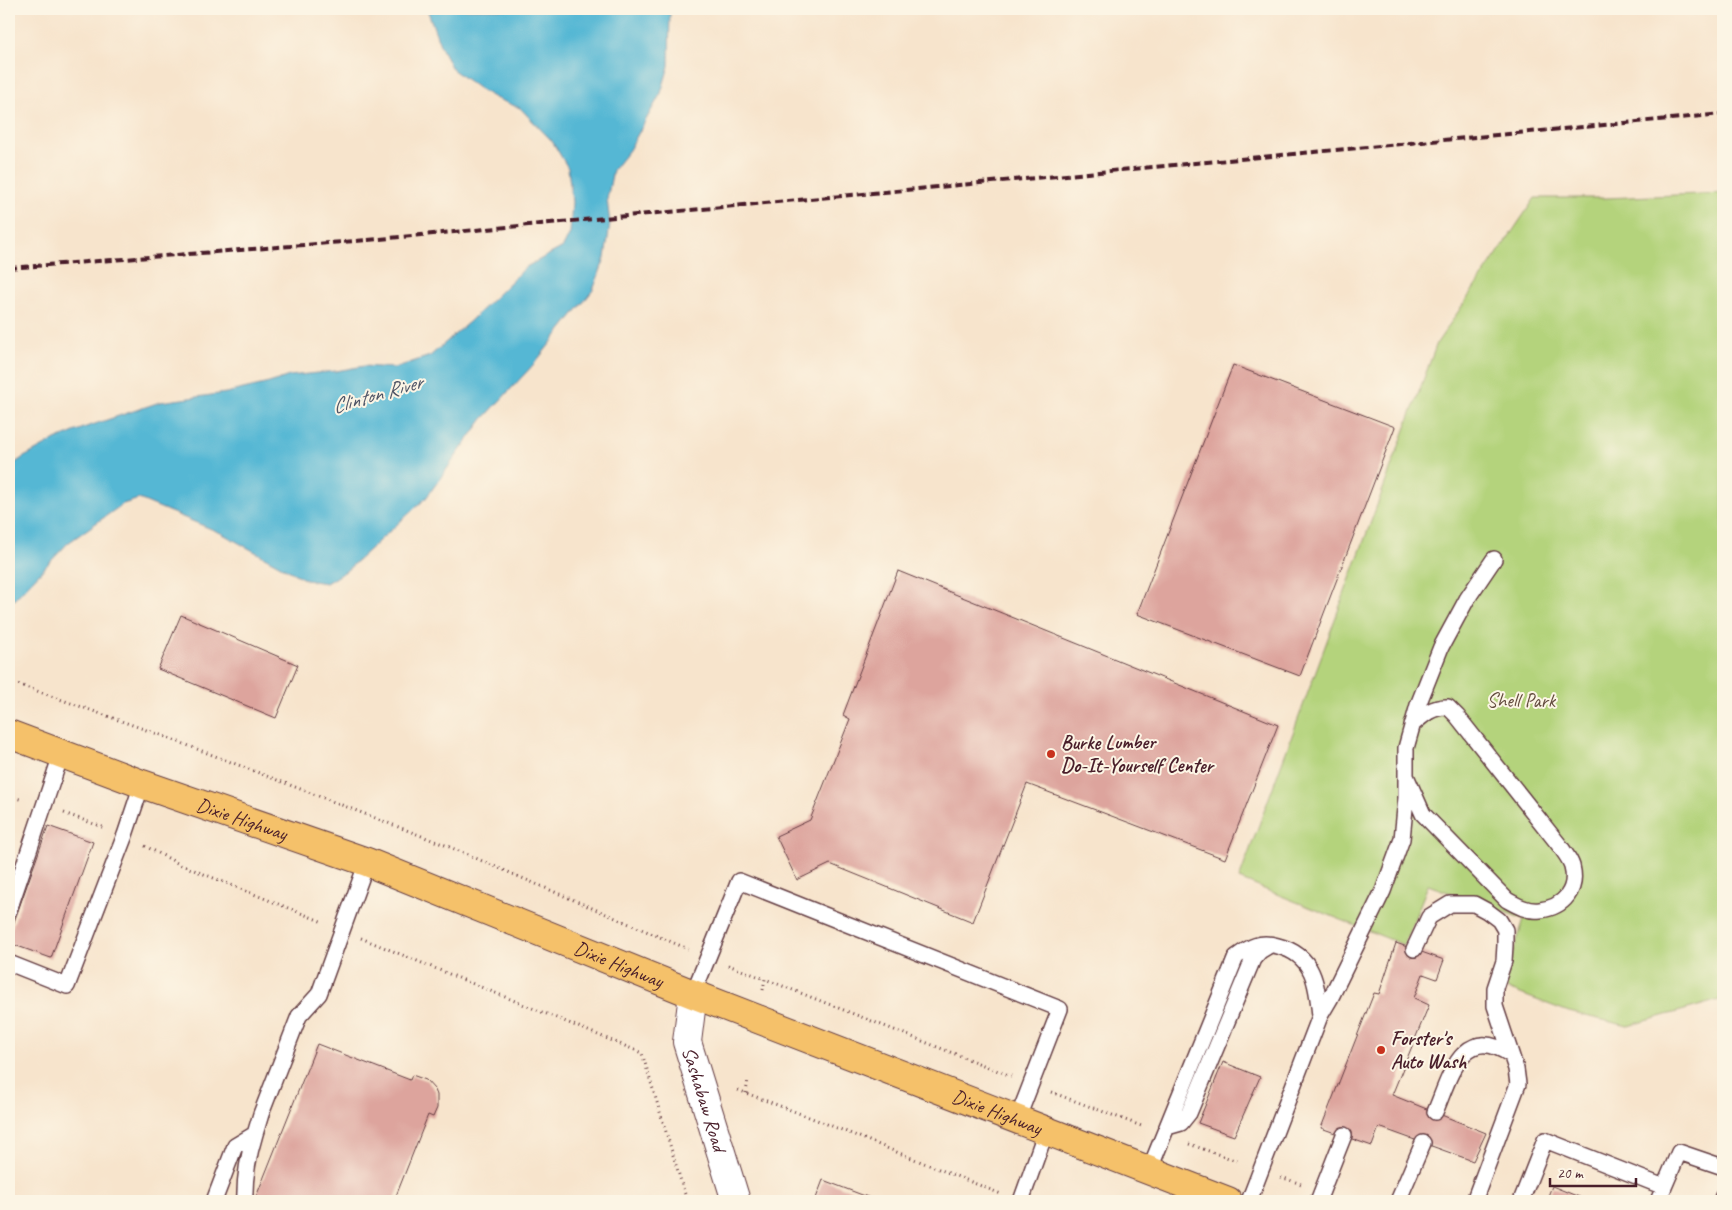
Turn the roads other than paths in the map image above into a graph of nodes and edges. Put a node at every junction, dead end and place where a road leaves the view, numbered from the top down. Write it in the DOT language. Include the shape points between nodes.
graph roads {
  1 [pos="1494,559"];
  2 [pos="1412,725"];
  3 [pos="9,734"];
  4 [pos="61,755"];
  5 [pos="1407,778"];
  6 [pos="142,784"];
  7 [pos="367,862"];
  8 [pos="9,910"];
  9 [pos="1414,949"];
  10 [pos="9,963"];
  11 [pos="693,994"];
  12 [pos="1320,1016"];
  13 [pos="1511,1055"];
  14 [pos="1435,1112"];
  15 [pos="1017,1120"];
  16 [pos="1046,1131"];
  17 [pos="255,1134"];
  18 [pos="1344,1135"];
  19 [pos="1423,1143"];
  20 [pos="1723,1167"];
  21 [pos="1149,1171"];
  22 [pos="1661,1194"];
  23 [pos="1723,1196"];
  24 [pos="214,1201"];
  25 [pos="245,1201"];
  26 [pos="736,1201"];
  27 [pos="1021,1201"];
  28 [pos="1228,1201"];
  29 [pos="1250,1201"];
  30 [pos="1318,1201"];
  31 [pos="1398,1201"];
  32 [pos="1474,1201"];
  33 [pos="1521,1201"];
  34 [pos="1721,1201"];
  1 -- 2 [label="lane" via="1441,647"];
  2 -- 5 [label="lane" via="1406,748"];
  2 -- 5 [label="lane" via="1439,706 1448,707 1457,716 1560,846 1571,864 1574,879 1569,896 1556,906 1539,911 1521,908 1507,900 1423,814"];
  3 -- 4 [label="main road, Dixie Highway"];
  4 -- 6 [label="main road, Dixie Highway"];
  4 -- 8 [label="lane"];
  5 -- 12 [label="lane" via="1402,839 1383,891"];
  6 -- 7 [label="main road, Dixie Highway"];
  6 -- 10 [label="lane" via="67,986"];
  7 -- 11 [label="main road, Dixie Highway"];
  7 -- 17 [label="lane" via="319,994 299,1016"];
  9 -- 13 [label="lane" via="1429,917 1450,904 1474,904 1499,920 1505,930 1505,945 1495,988 1495,1006"];
  11 -- 15 [label="main road, Dixie Highway"];
  11 -- 15 [label="lane" via="739,881 1060,1010"];
  11 -- 26 [label="street, Sashabaw Road" via="687,1042"];
  12 -- 21 [label="lane" via="1318,992 1302,956 1267,943 1250,947 1236,957"];
  12 -- 29 [label="lane"];
  13 -- 14 [label="lane" via="1490,1044 1469,1048 1457,1060"];
  13 -- 32 [label="lane" via="1518,1084"];
  15 -- 16 [label="main road, Dixie Highway"];
  16 -- 21 [label="main road, Dixie Highway"];
  16 -- 27 [label="lane"];
  17 -- 24 [label="lane" via="235,1146"];
  17 -- 25 [label="lane" via="244,1184"];
  18 -- 30 [label="lane"];
  19 -- 31 [label="lane"];
  20 -- 22 [label="lane" via="1679,1152"];
  21 -- 28 [label="main road, Dixie Highway"];
  22 -- 33 [label="lane" via="1546,1140"];
  23 -- 34 [label="lane"];
}
